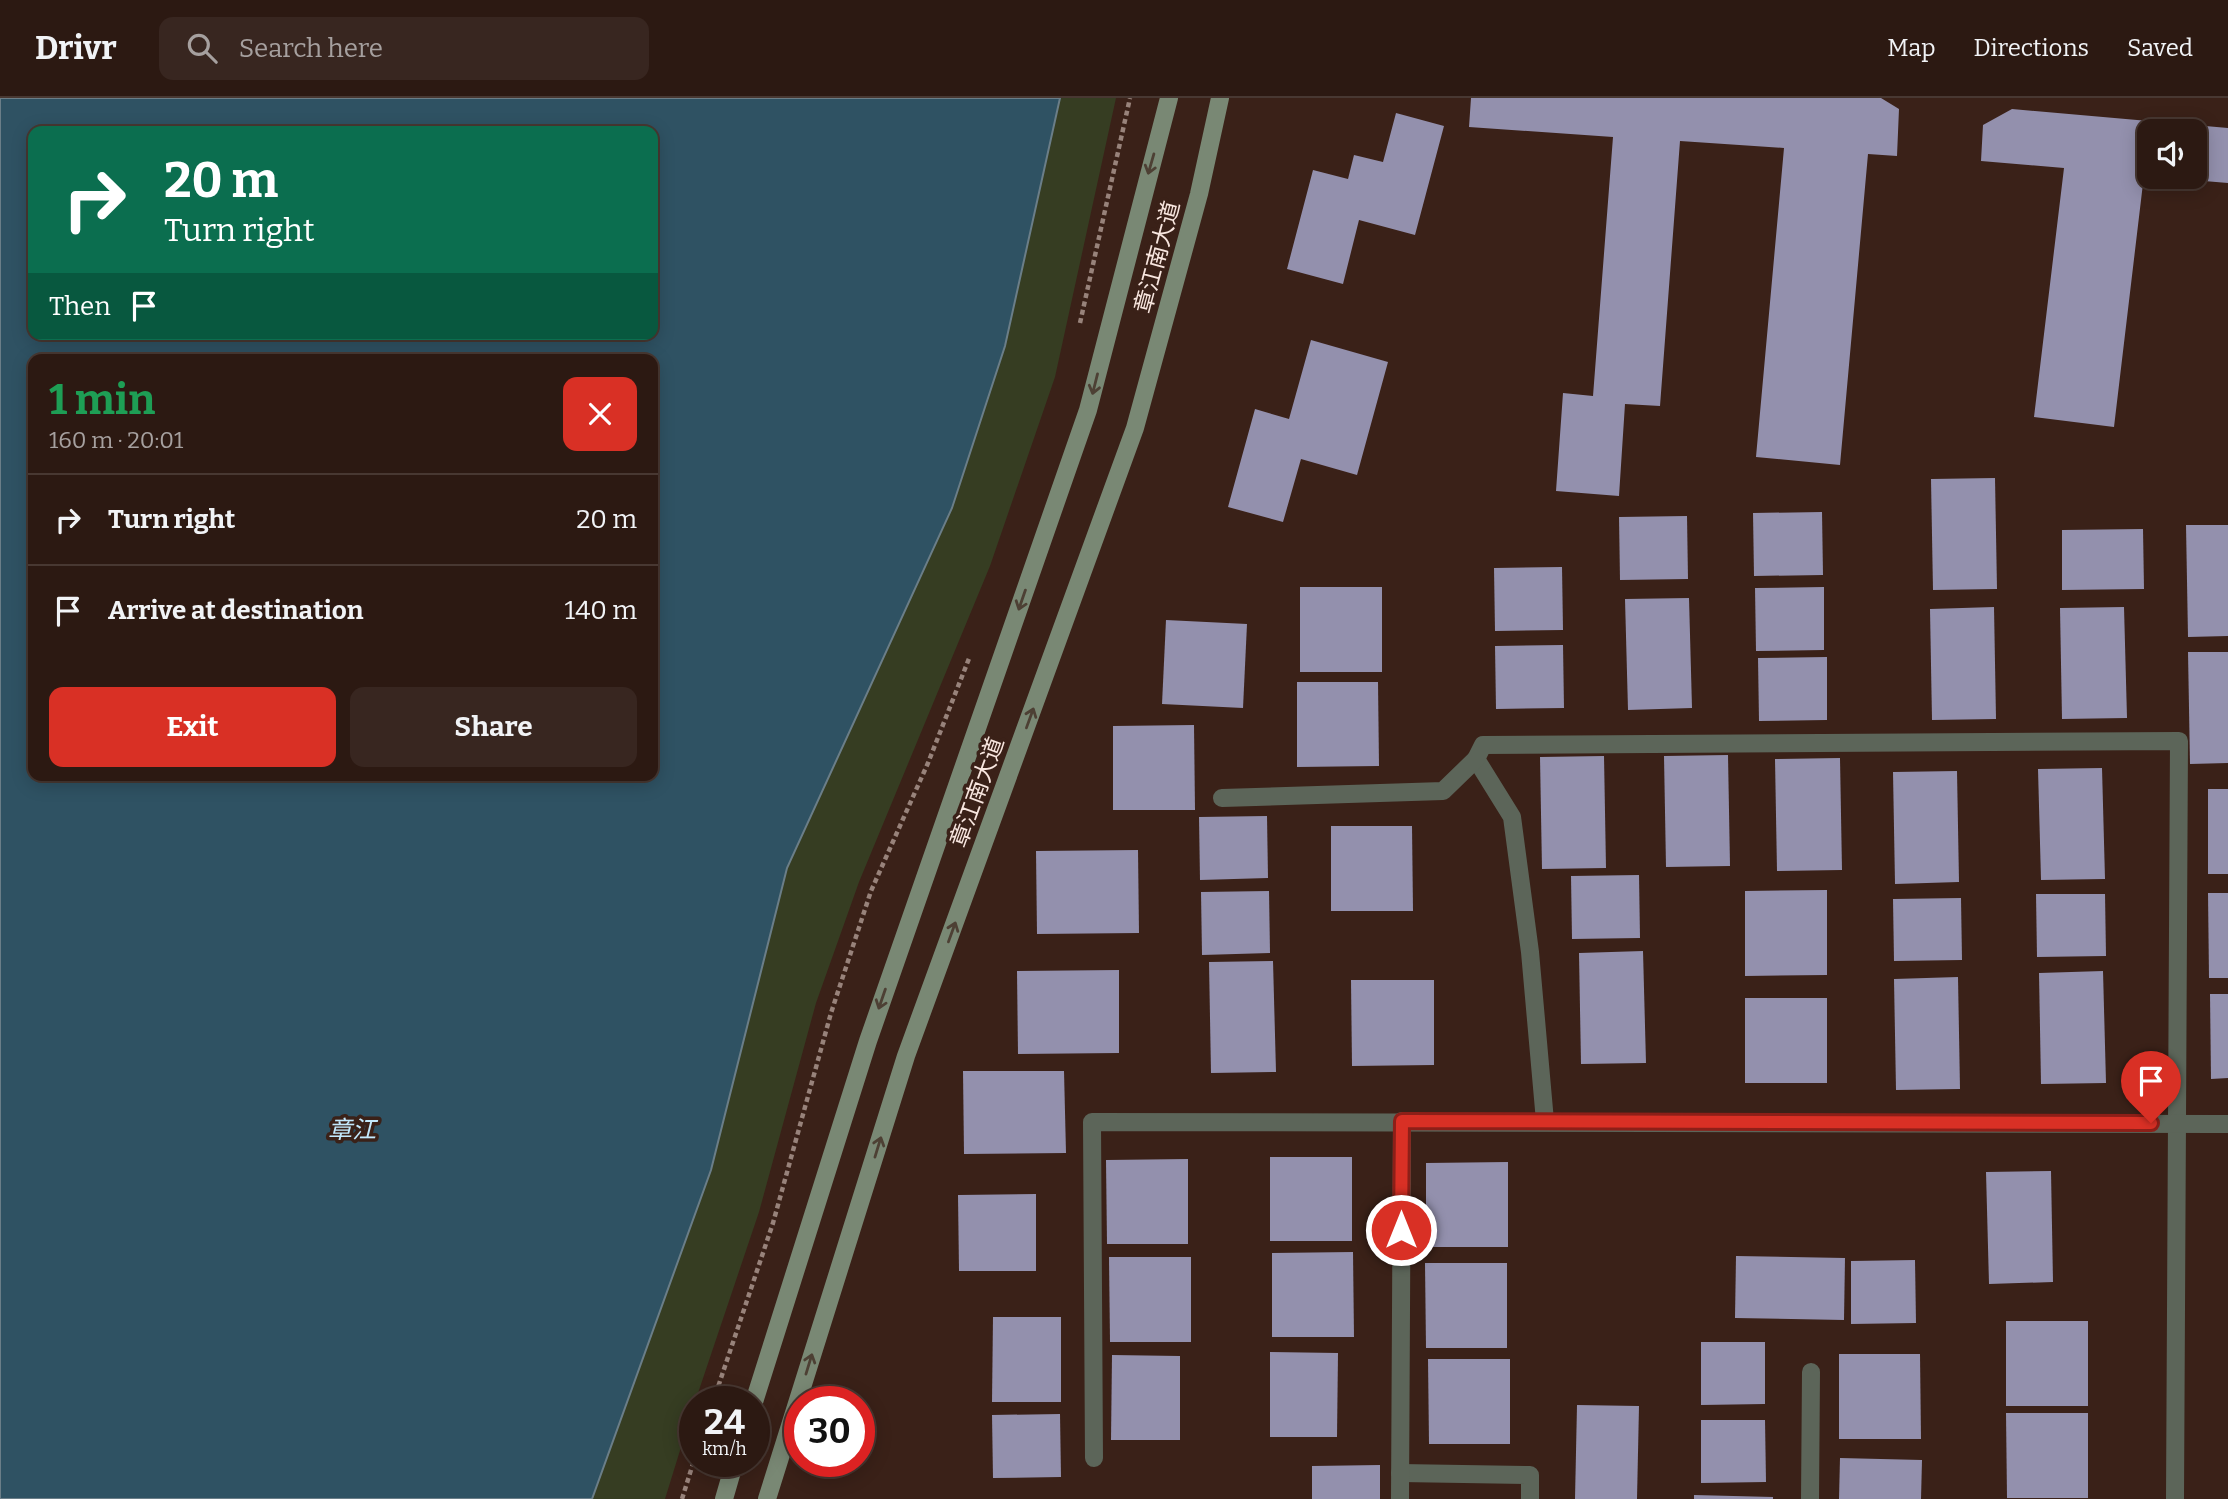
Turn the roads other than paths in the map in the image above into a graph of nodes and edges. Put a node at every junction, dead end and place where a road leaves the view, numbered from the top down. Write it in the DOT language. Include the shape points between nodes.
graph roads {
  1 [pos="1169,98"];
  2 [pos="1220,98"];
  3 [pos="1476,759"];
  4 [pos="1222,798"];
  5 [pos="1402,1121"];
  6 [pos="1545,1121"];
  7 [pos="2178,1123"];
  8 [pos="2228,1124"];
  9 [pos="1811,1372"];
  10 [pos="759,1386"];
  11 [pos="1094,1458"];
  12 [pos="1400,1474"];
  13 [pos="731,1477"];
  14 [pos="724,1499"];
  15 [pos="767,1499"];
  16 [pos="1400,1499"];
  17 [pos="1530,1499"];
  18 [pos="1810,1499"];
  19 [pos="2175,1499"];
  1 -- 10 [label="main road, 章江南大道, one-way" via="1088,410 867,1041"];
  15 -- 2 [label="main road, 章江南大道, one-way" via="906,1056 1135,428 1199,194"];
  3 -- 4 [label="street" via="1443,791"];
  3 -- 6 [label="street" via="1512,817"];
  3 -- 7 [label="street" via="1483,745 2179,741"];
  5 -- 6 [label="street"];
  5 -- 11 [label="street" via="1091,1122"];
  5 -- 12 [label="street"];
  6 -- 7 [label="street"];
  7 -- 8 [label="street"];
  7 -- 19 [label="street"];
  9 -- 18 [label="street"];
  12 -- 16 [label="street"];
  12 -- 17 [label="street" via="1530,1475"];
  13 -- 14 [label="main road"];
}
